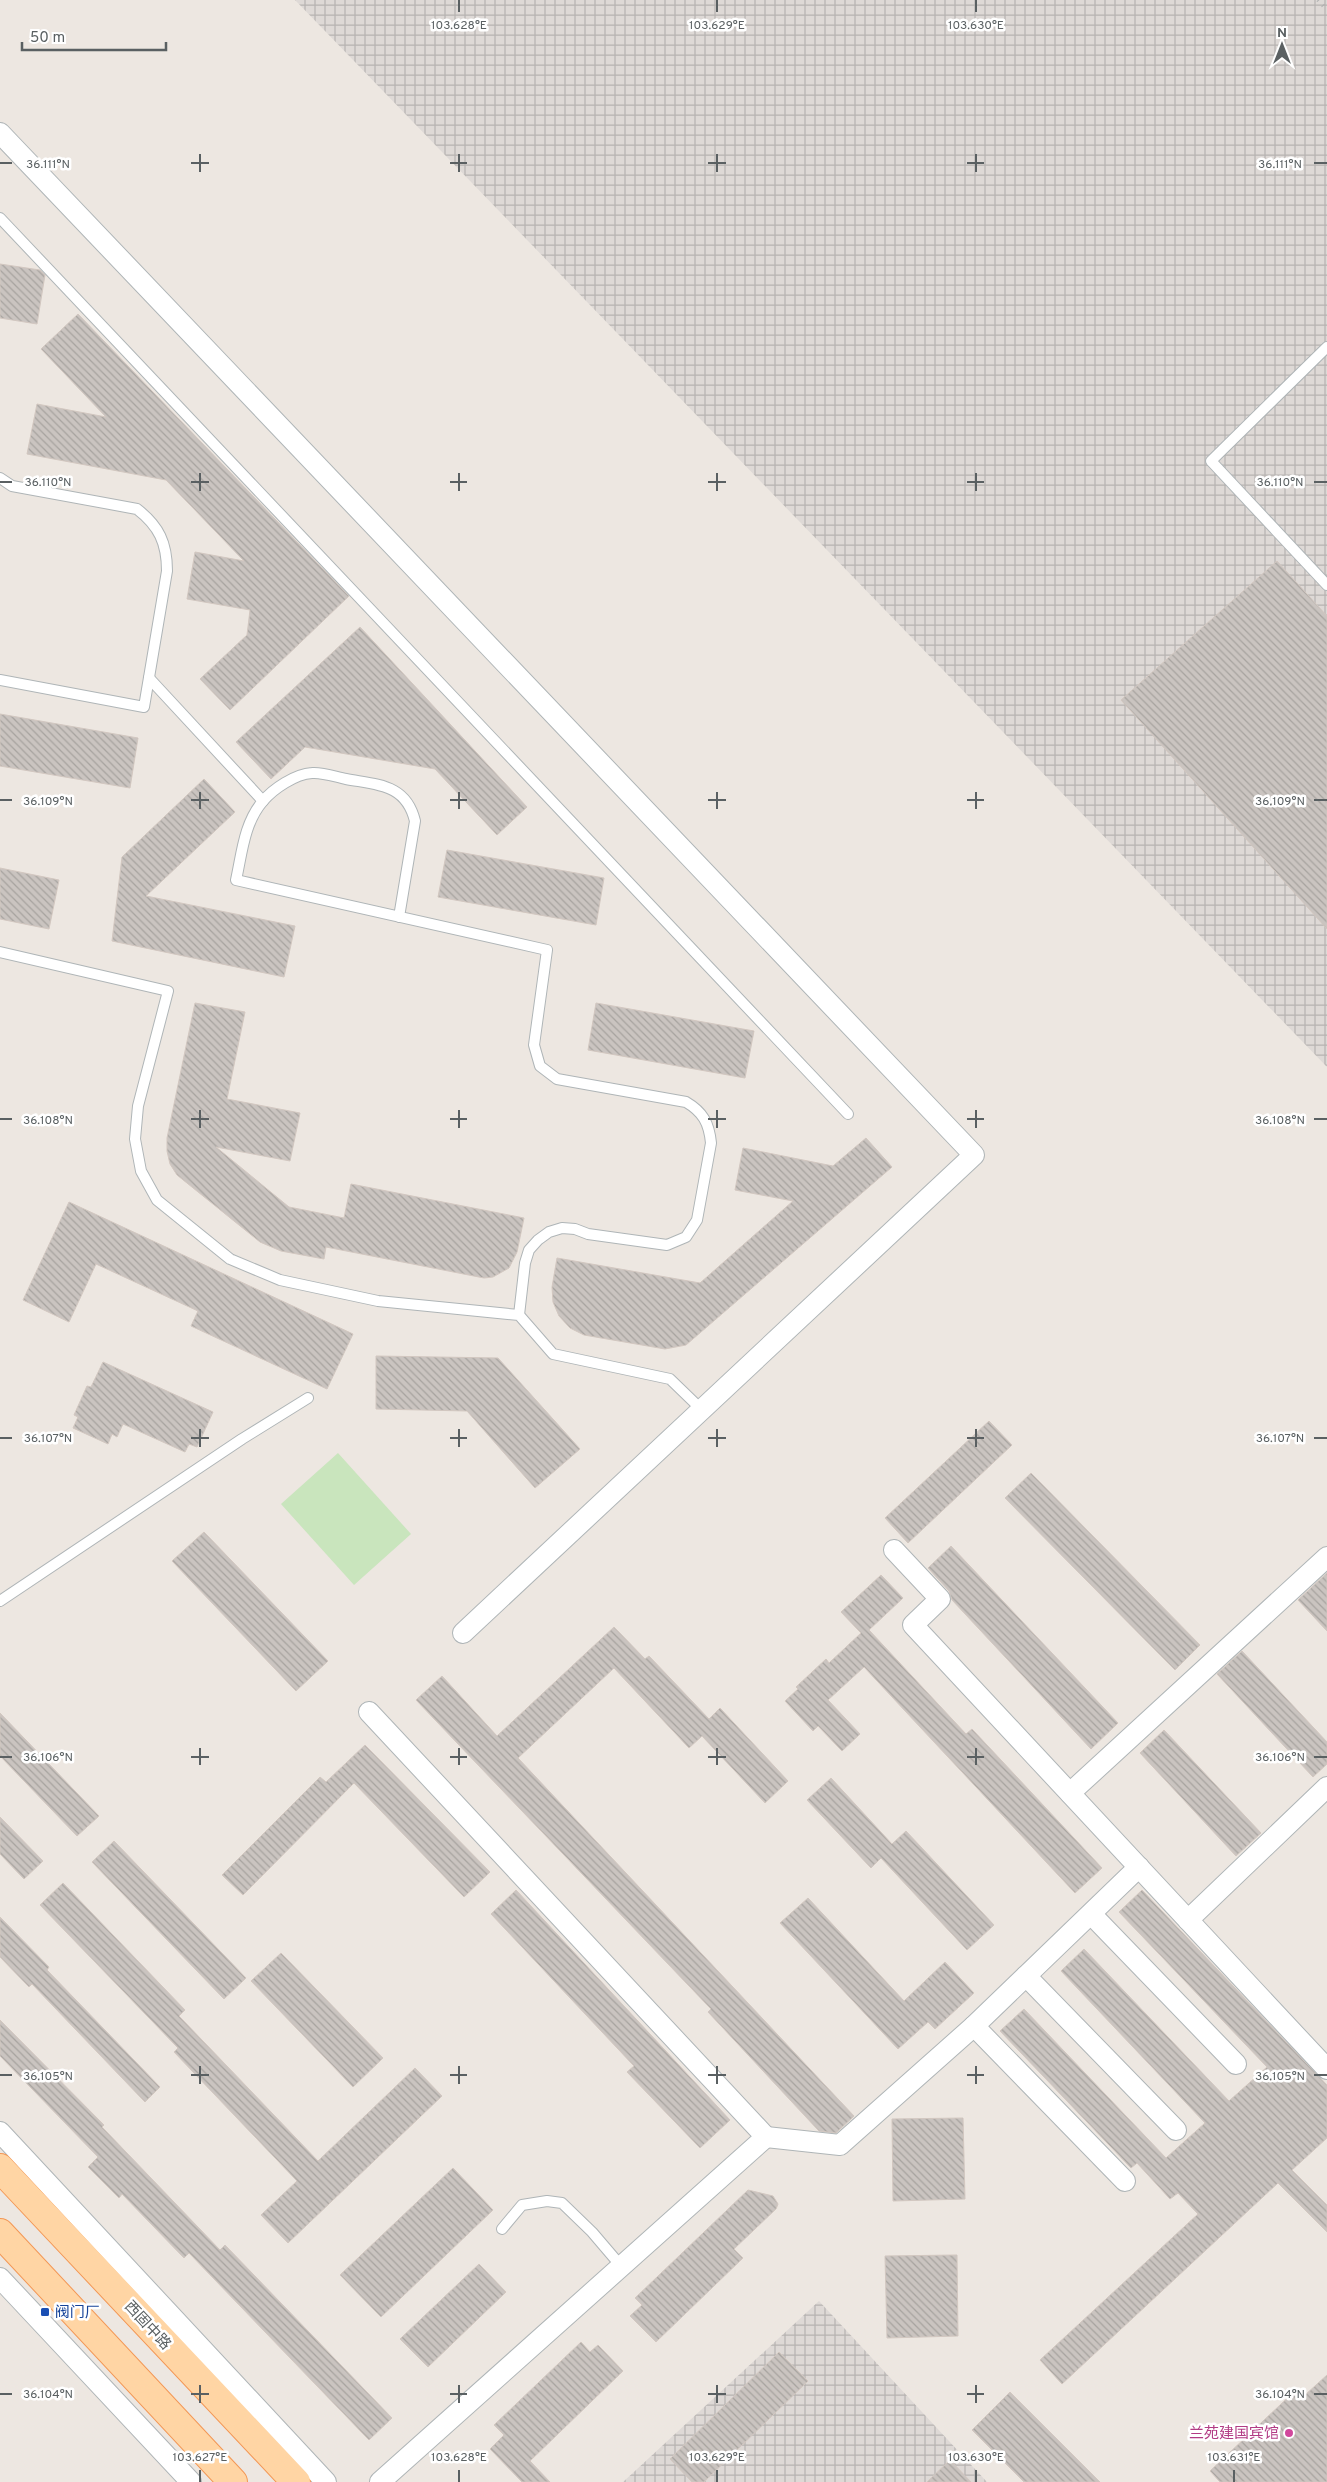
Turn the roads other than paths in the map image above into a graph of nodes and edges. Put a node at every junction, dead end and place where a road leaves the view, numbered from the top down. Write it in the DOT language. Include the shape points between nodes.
graph roads {
  1 [pos="0,133"];
  2 [pos="0,218"];
  3 [pos="1327,347"];
  4 [pos="0,478"];
  5 [pos="1327,585"];
  6 [pos="149,678"];
  7 [pos="0,680"];
  8 [pos="263,801"];
  9 [pos="399,917"];
  10 [pos="0,952"];
  11 [pos="848,1114"];
  12 [pos="519,1316"];
  13 [pos="308,1398"];
  14 [pos="702,1410"];
  15 [pos="894,1550"];
  16 [pos="1325,1562"];
  17 [pos="0,1601"];
  18 [pos="463,1634"];
  19 [pos="369,1712"];
  20 [pos="1327,1787"];
  21 [pos="1070,1794"];
  22 [pos="1139,1867"];
  23 [pos="1090,1914"];
  24 [pos="1188,1920"];
  25 [pos="1026,1976"];
  26 [pos="974,2026"];
  27 [pos="1236,2064"];
  28 [pos="1327,2069"];
  29 [pos="1176,2130"];
  30 [pos="0,2132"];
  31 [pos="766,2137"];
  32 [pos="0,2168"];
  33 [pos="1125,2181"];
  34 [pos="502,2229"];
  35 [pos="0,2233"];
  36 [pos="621,2266"];
  37 [pos="0,2278"];
  38 [pos="191,2482"];
  39 [pos="233,2482"];
  40 [pos="296,2482"];
  41 [pos="326,2482"];
  42 [pos="380,2482"];
  1 -- 14 [label="street" via="974,1155"];
  2 -- 11 [label="lane"];
  3 -- 5 [label="lane" via="1211,461"];
  4 -- 6 [label="lane" via="12,486 137,509 151,520 167,553 167,571"];
  6 -- 7 [label="lane" via="144,708"];
  6 -- 8 [label="lane"];
  8 -- 9 [label="lane" via="248,825 236,880"];
  8 -- 9 [label="lane" via="285,783 312,773 396,790 412,809 415,821"];
  9 -- 12 [label="lane" via="547,950 534,1045 540,1066 557,1079 686,1102 705,1118 710,1130 711,1143 698,1220 686,1237 667,1245 588,1234 575,1229 549,1232 538,1240 527,1256"];
  10 -- 12 [label="lane" via="168,991 138,1106 134,1139 141,1171 156,1200 230,1259 280,1280 378,1302"];
  12 -- 14 [label="lane" via="553,1354 670,1379"];
  13 -- 17 [label="lane"];
  14 -- 18 [label="street"];
  15 -- 21 [label="street" via="940,1599 913,1625"];
  16 -- 21 [label="street"];
  19 -- 31 [label="street"];
  20 -- 24 [label="street"];
  21 -- 22 [label="street"];
  22 -- 23 [label="street"];
  22 -- 24 [label="street"];
  23 -- 25 [label="street"];
  23 -- 27 [label="street"];
  24 -- 28 [label="street"];
  25 -- 26 [label="street"];
  25 -- 29 [label="street"];
  26 -- 31 [label="street" via="840,2145"];
  26 -- 33 [label="street"];
  30 -- 41 [label="street"];
  31 -- 36 [label="street"];
  32 -- 40 [label="main road, 西固中路"];
  34 -- 36 [label="lane" via="522,2205 547,2201 562,2203"];
  35 -- 39 [label="main road"];
  36 -- 42 [label="street"];
  37 -- 38 [label="street"];
}
